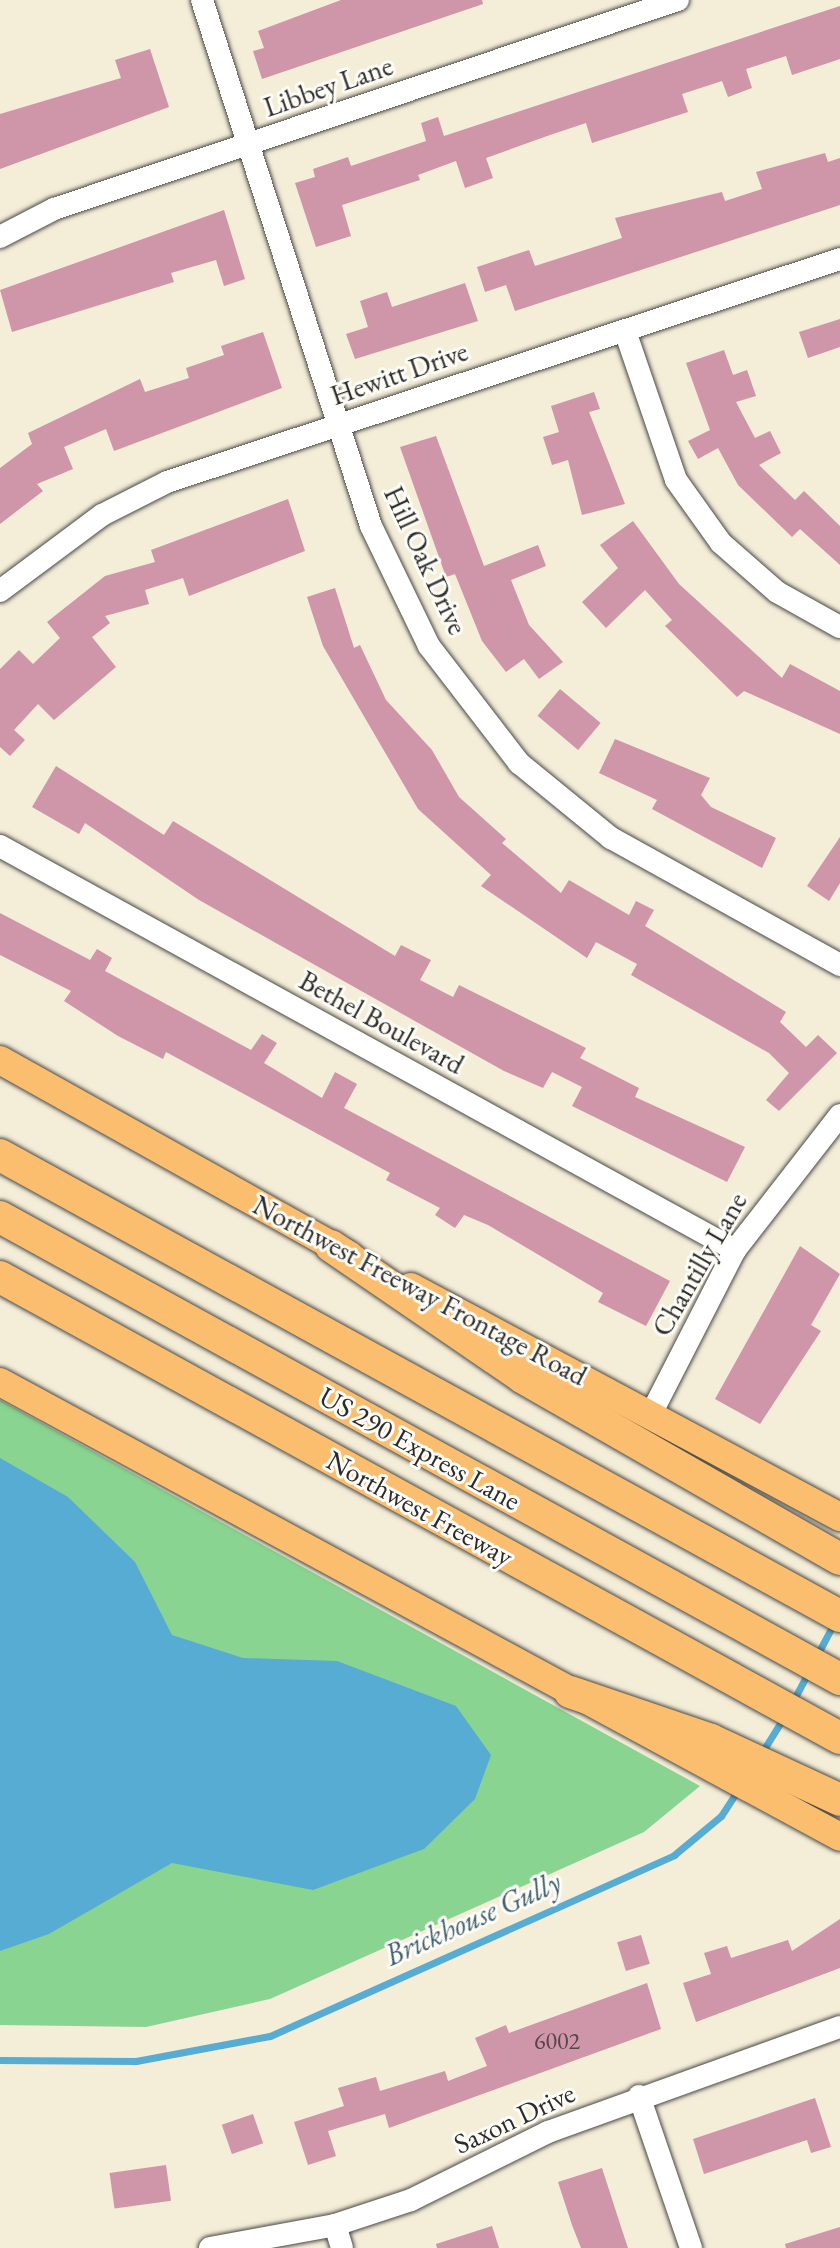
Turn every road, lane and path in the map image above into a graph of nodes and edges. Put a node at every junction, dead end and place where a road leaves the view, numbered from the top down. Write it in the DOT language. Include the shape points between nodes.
graph roads {
  1 [pos="202,0"];
  2 [pos="678,0"];
  3 [pos="251,143"];
  4 [pos="0,237"];
  5 [pos="840,259"];
  6 [pos="625,331"];
  7 [pos="339,425"];
  8 [pos="0,591"];
  9 [pos="840,627"];
  10 [pos="0,846"];
  11 [pos="840,965"];
  12 [pos="0,1060"];
  13 [pos="840,1115"];
  14 [pos="0,1155"];
  15 [pos="0,1217"];
  16 [pos="331,1246"];
  17 [pos="735,1250"];
  18 [pos="0,1277"];
  19 [pos="0,1382"];
  20 [pos="651,1414"];
  21 [pos="837,1516"];
  22 [pos="829,1553"];
  23 [pos="840,1616"];
  24 [pos="840,1679"];
  25 [pos="570,1692"];
  26 [pos="836,1736"];
  27 [pos="799,1797"];
  28 [pos="840,1800"];
  29 [pos="840,1837"];
  30 [pos="840,2027"];
  31 [pos="639,2096"];
  32 [pos="335,2225"];
  33 [pos="210,2248"];
  34 [pos="342,2248"];
  35 [pos="691,2248"];
  1 -- 3 [label="street, Hill Oak Drive"];
  2 -- 3 [label="street, Libbey Lane"];
  3 -- 4 [label="street, Libbey Lane" via="54,209"];
  3 -- 7 [label="street, Hill Oak Drive"];
  5 -- 6 [label="street, Hewitt Drive"];
  6 -- 7 [label="street, Hewitt Drive"];
  6 -- 9 [label="street" via="676,480 721,543 777,592"];
  7 -- 8 [label="street, Hewitt Drive" via="167,482 102,515"];
  7 -- 11 [label="street, Hill Oak Drive" via="371,526 429,646 519,763 611,838"];
  10 -- 17 [label="street, Bethel Boulevard"];
  12 -- 16 [label="main road, Northwest Freeway Frontage Road"];
  13 -- 17 [label="street, Chantilly Lane"];
  14 -- 23 [label="highway"];
  15 -- 24 [label="highway, US 290 Express Lane"];
  16 -- 20 [label="main road, Northwest Freeway Frontage Road"];
  16 -- 22 [label="highway" via="522,1377"];
  17 -- 20 [label="street, Chantilly Lane"];
  18 -- 26 [label="highway, Northwest Freeway"];
  19 -- 25 [label="main road"];
  20 -- 21 [label="main road, Northwest Freeway Frontage Road"];
  25 -- 27 [label="highway"];
  27 -- 28 [label="highway"];
  27 -- 29 [label="main road"];
  30 -- 31 [label="street, Saxon Drive"];
  31 -- 32 [label="street, Saxon Drive" via="411,2200"];
  31 -- 35 [label="street"];
  32 -- 33 [label="street, Saxon Drive"];
  32 -- 34 [label="street"];
}
